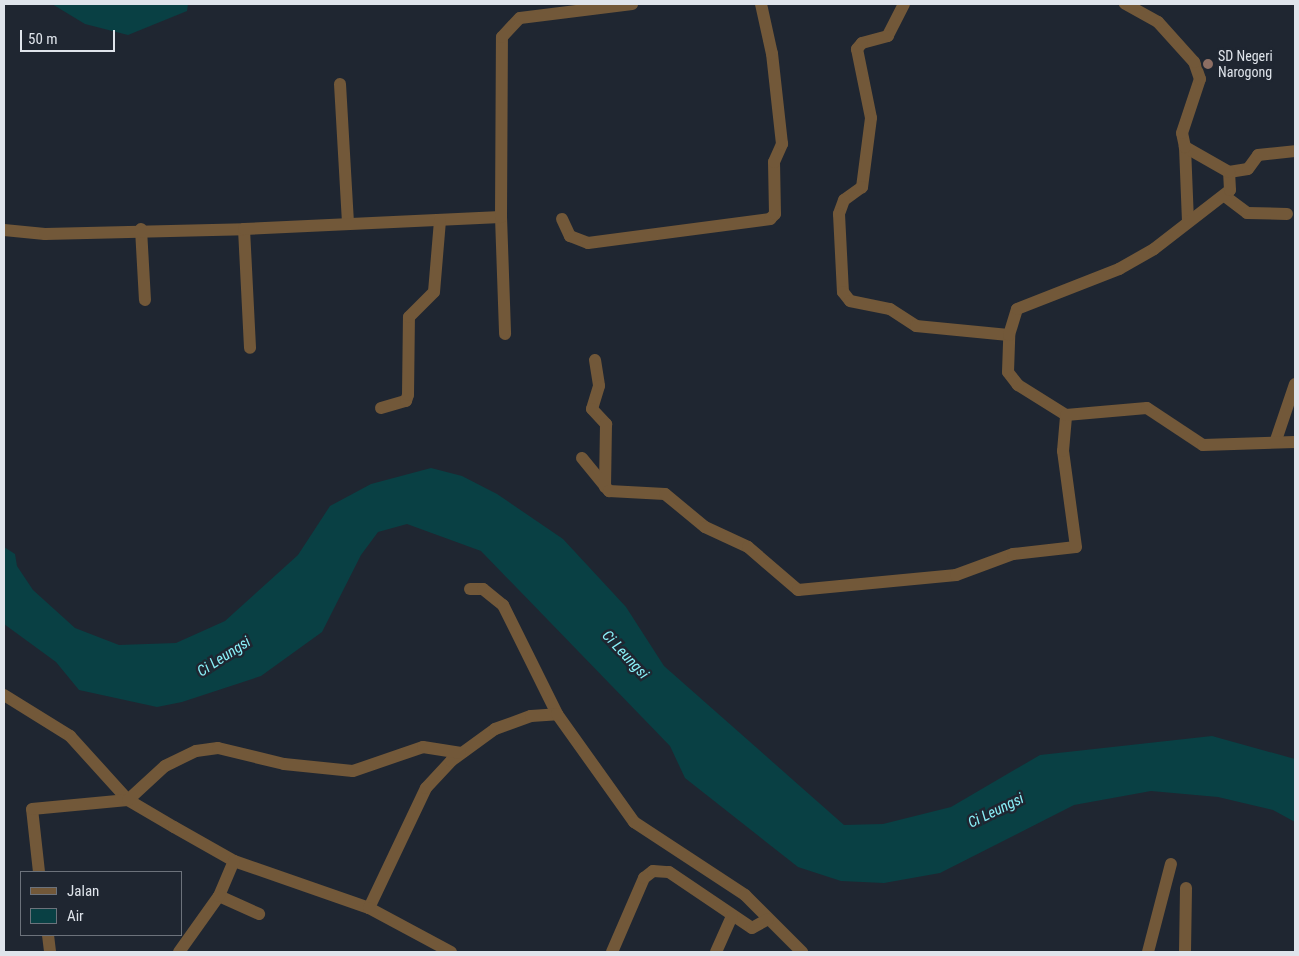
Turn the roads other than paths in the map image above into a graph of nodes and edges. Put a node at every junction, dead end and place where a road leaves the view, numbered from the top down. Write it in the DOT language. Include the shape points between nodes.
graph roads {
  1 [pos="632,4"];
  2 [pos="761,4"];
  3 [pos="904,4"];
  4 [pos="1125,4"];
  5 [pos="340,84"];
  6 [pos="1185,147"];
  7 [pos="1295,151"];
  8 [pos="1229,172"];
  9 [pos="1226,197"];
  10 [pos="1287,214"];
  11 [pos="501,217"];
  12 [pos="562,219"];
  13 [pos="440,220"];
  14 [pos="1188,221"];
  15 [pos="348,224"];
  16 [pos="142,228"];
  17 [pos="244,229"];
  18 [pos="4,230"];
  19 [pos="145,300"];
  20 [pos="505,334"];
  21 [pos="1009,335"];
  22 [pos="250,348"];
  23 [pos="595,360"];
  24 [pos="1295,384"];
  25 [pos="381,408"];
  26 [pos="1066,415"];
  27 [pos="1276,440"];
  28 [pos="1295,442"];
  29 [pos="582,458"];
  30 [pos="605,487"];
  31 [pos="470,589"];
  32 [pos="4,695"];
  33 [pos="557,714"];
  34 [pos="460,753"];
  35 [pos="128,800"];
  36 [pos="234,860"];
  37 [pos="1170,864"];
  38 [pos="39,871"];
  39 [pos="1186,888"];
  40 [pos="219,896"];
  41 [pos="369,908"];
  42 [pos="259,914"];
  43 [pos="732,916"];
  44 [pos="768,920"];
  45 [pos="48,936"];
  46 [pos="786,948"];
  47 [pos="50,952"];
  48 [pos="179,952"];
  49 [pos="451,952"];
  50 [pos="612,952"];
  51 [pos="716,952"];
  52 [pos="802,952"];
  53 [pos="1148,952"];
  54 [pos="1185,952"];
  1 -- 11 [label="street" via="520,18 502,37"];
  2 -- 12 [label="street" via="772,54 782,144 774,162 775,214 770,219 588,243 570,236"];
  3 -- 21 [label="street" via="888,36 862,43 856,49 871,118 862,187 844,200 839,214 843,292 850,301 890,308 916,326"];
  4 -- 6 [label="street" via="1158,22 1194,62 1199,90 1186,116"];
  5 -- 15 [label="street"];
  6 -- 8 [label="street"];
  6 -- 14 [label="street"];
  7 -- 8 [label="street" via="1258,155 1248,169"];
  8 -- 9 [label="street"];
  9 -- 10 [label="street" via="1248,213"];
  9 -- 14 [label="street"];
  11 -- 13 [label="street"];
  11 -- 20 [label="street"];
  13 -- 15 [label="street"];
  13 -- 25 [label="street" via="434,292 408,317 408,395 406,400"];
  14 -- 21 [label="street" via="1154,249 1119,269 1022,305"];
  15 -- 17 [label="street"];
  16 -- 17 [label="street"];
  16 -- 18 [label="street" via="45,234"];
  16 -- 19 [label="street"];
  17 -- 22 [label="street"];
  21 -- 26 [label="street" via="1006,362 1012,379"];
  23 -- 30 [label="street" via="599,386 592,409 606,424"];
  24 -- 27 [label="street"];
  26 -- 27 [label="street" via="1147,408 1203,445"];
  26 -- 30 [label="street" via="1063,451 1076,547 1021,552 956,575 798,590 748,547 704,527 665,494 613,493"];
  27 -- 28 [label="street"];
  29 -- 30 [label="street"];
  31 -- 33 [label="street" via="483,589 503,605"];
  32 -- 35 [label="street" via="70,736"];
  33 -- 34 [label="street" via="531,716 495,729"];
  33 -- 44 [label="street" via="634,822 744,895"];
  34 -- 35 [label="street" via="423,747 353,771 207,748 165,766"];
  34 -- 41 [label="street" via="426,788"];
  35 -- 36 [label="street"];
  35 -- 38 [label="street" via="32,809"];
  36 -- 40 [label="street"];
  36 -- 41 [label="street"];
  37 -- 53 [label="street"];
  39 -- 54 [label="street"];
  40 -- 42 [label="street"];
  40 -- 48 [label="street"];
  41 -- 49 [label="street"];
  43 -- 44 [label="street" via="752,928"];
  43 -- 50 [label="street" via="669,872 653,871 644,878"];
  43 -- 51 [label="street"];
  44 -- 46 [label="street"];
  45 -- 47 [label="street"];
  46 -- 52 [label="street"];
}
